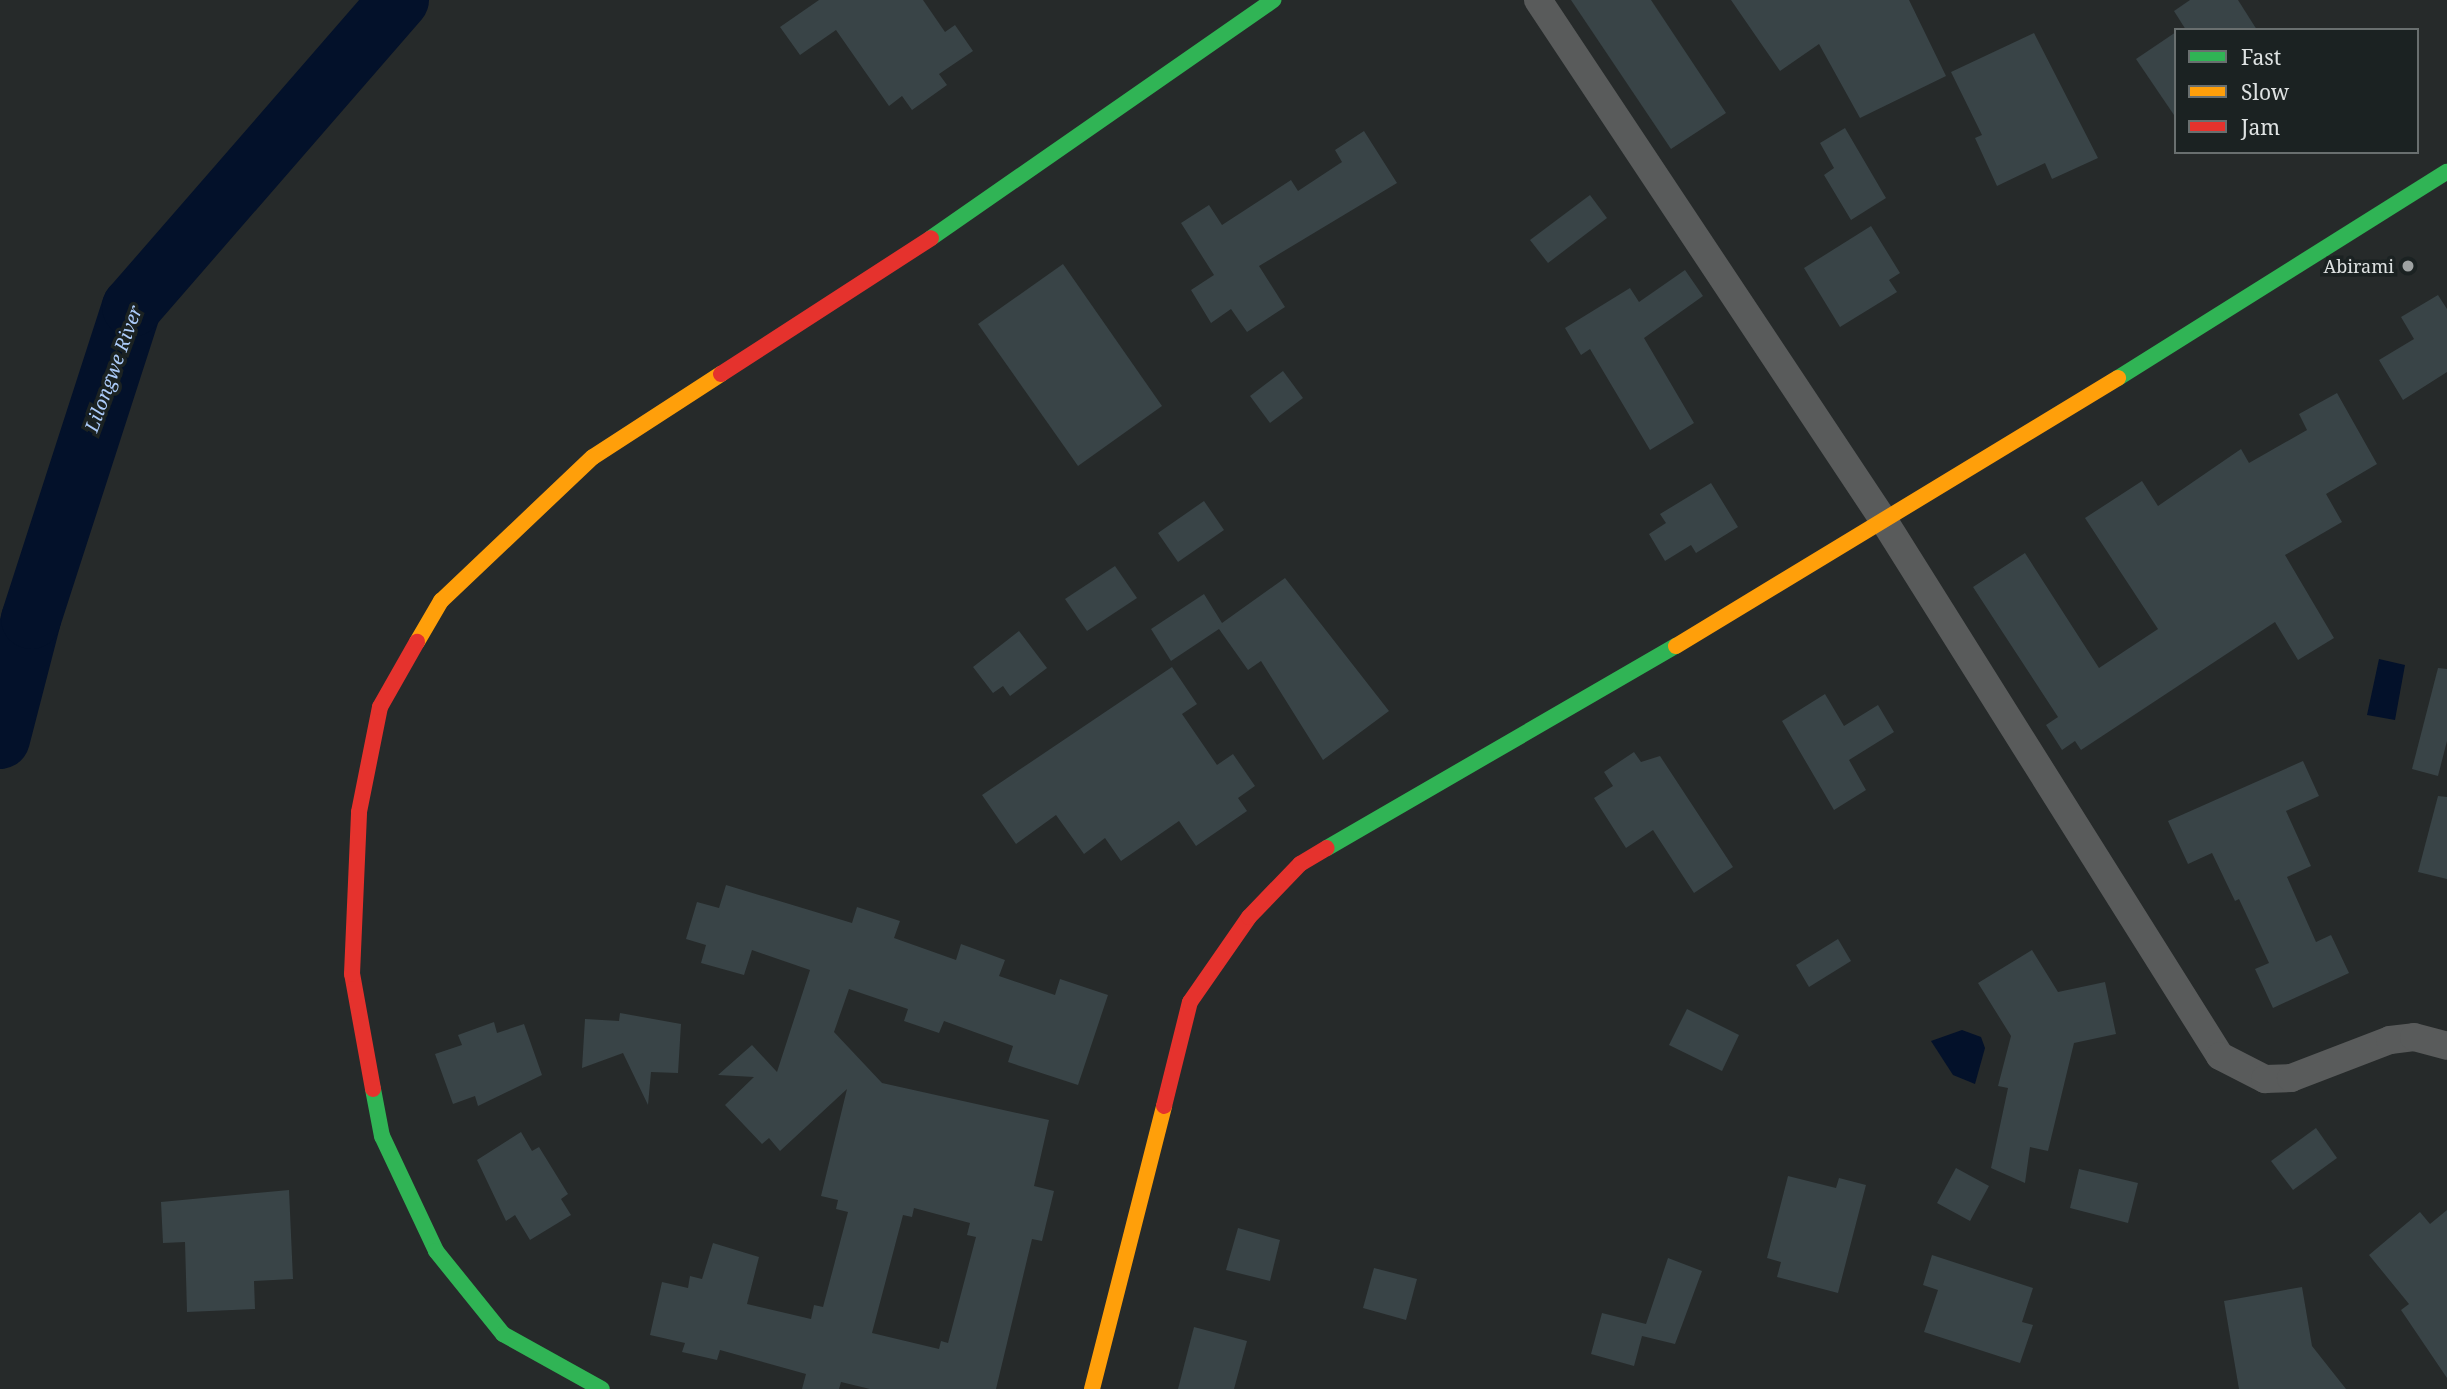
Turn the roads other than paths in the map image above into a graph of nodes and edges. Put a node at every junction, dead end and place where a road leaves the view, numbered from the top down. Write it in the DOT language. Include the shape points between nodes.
graph roads {
  1 [pos="1274,0"];
  2 [pos="1538,0"];
  3 [pos="2447,172"];
  4 [pos="1886,524"];
  5 [pos="2447,1046"];
  6 [pos="601,1389"];
  7 [pos="1092,1389"];
  1 -- 6 [label="street" via="912,251 593,457 441,601 380,707 359,812 352,974 382,1136 436,1251 503,1334"];
  2 -- 4 [label="street"];
  3 -- 4 [label="street"];
  4 -- 5 [label="street" via="2220,1056 2265,1079 2291,1078 2390,1040 2414,1037"];
  4 -- 7 [label="street" via="1300,864 1249,917 1189,1002"];
}
